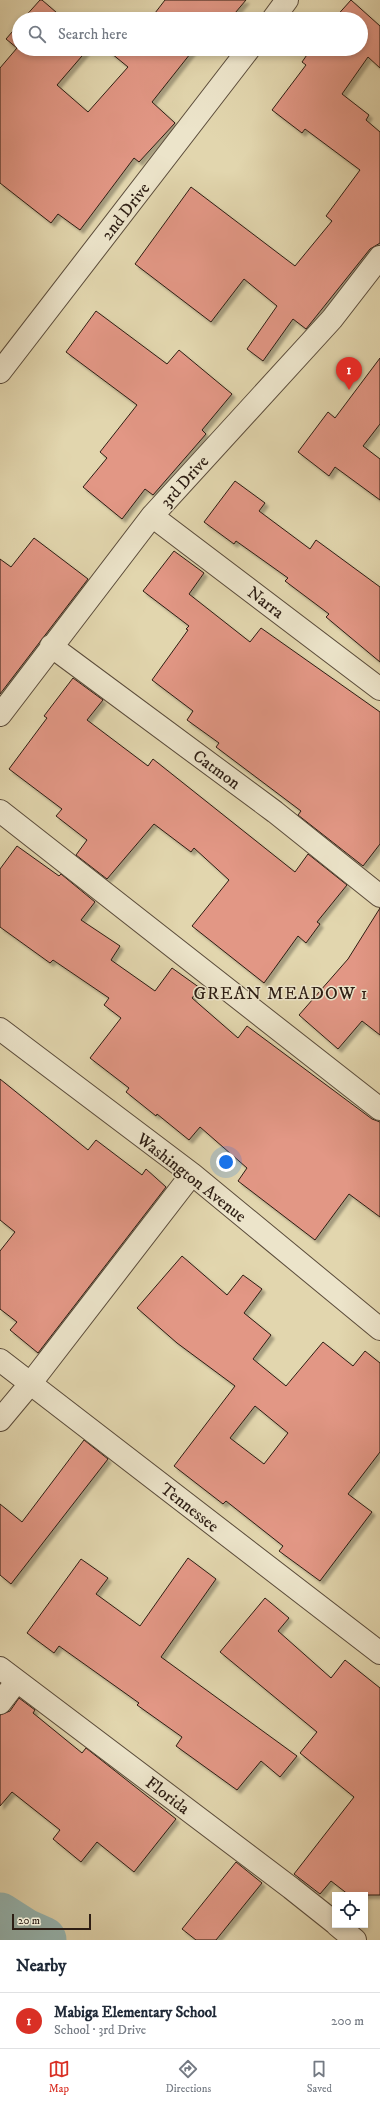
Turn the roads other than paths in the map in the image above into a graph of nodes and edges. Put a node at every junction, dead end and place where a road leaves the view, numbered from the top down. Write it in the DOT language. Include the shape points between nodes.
graph roads {
  1 [pos="287,0"];
  2 [pos="278,12"];
  3 [pos="244,56"];
  4 [pos="380,257"];
  5 [pos="0,372"];
  6 [pos="152,516"];
  7 [pos="51,646"];
  8 [pos="380,689"];
  9 [pos="0,715"];
  10 [pos="0,811"];
  11 [pos="380,896"];
  12 [pos="0,1029"];
  13 [pos="380,1109"];
  14 [pos="192,1174"];
  15 [pos="380,1329"];
  16 [pos="0,1360"];
  17 [pos="30,1384"];
  18 [pos="0,1420"];
  19 [pos="380,1653"];
  20 [pos="0,1668"];
  21 [pos="17,1681"];
  22 [pos="0,1703"];
  23 [pos="332,1921"];
  24 [pos="341,1928"];
  25 [pos="355,1940"];
  1 -- 2 [label="street"];
  3 -- 5 [label="street, 2nd Drive"];
  4 -- 6 [label="street, 3rd Drive" via="332,319"];
  6 -- 7 [label="street, 3rd Drive"];
  6 -- 8 [label="street, Narra"];
  7 -- 9 [label="street, 3rd Drive"];
  7 -- 11 [label="street, Catmon" via="275,812"];
  10 -- 13 [label="street"];
  12 -- 14 [label="street, Washington Avenue"];
  14 -- 15 [label="street, Washington Avenue"];
  14 -- 17 [label="street"];
  16 -- 17 [label="street, Tennessee"];
  17 -- 18 [label="street"];
  17 -- 19 [label="street, Tennessee"];
  20 -- 21 [label="street, Florida"];
  21 -- 22 [label="street"];
  21 -- 23 [label="street, Florida"];
  24 -- 25 [label="street, Florida"];
}
